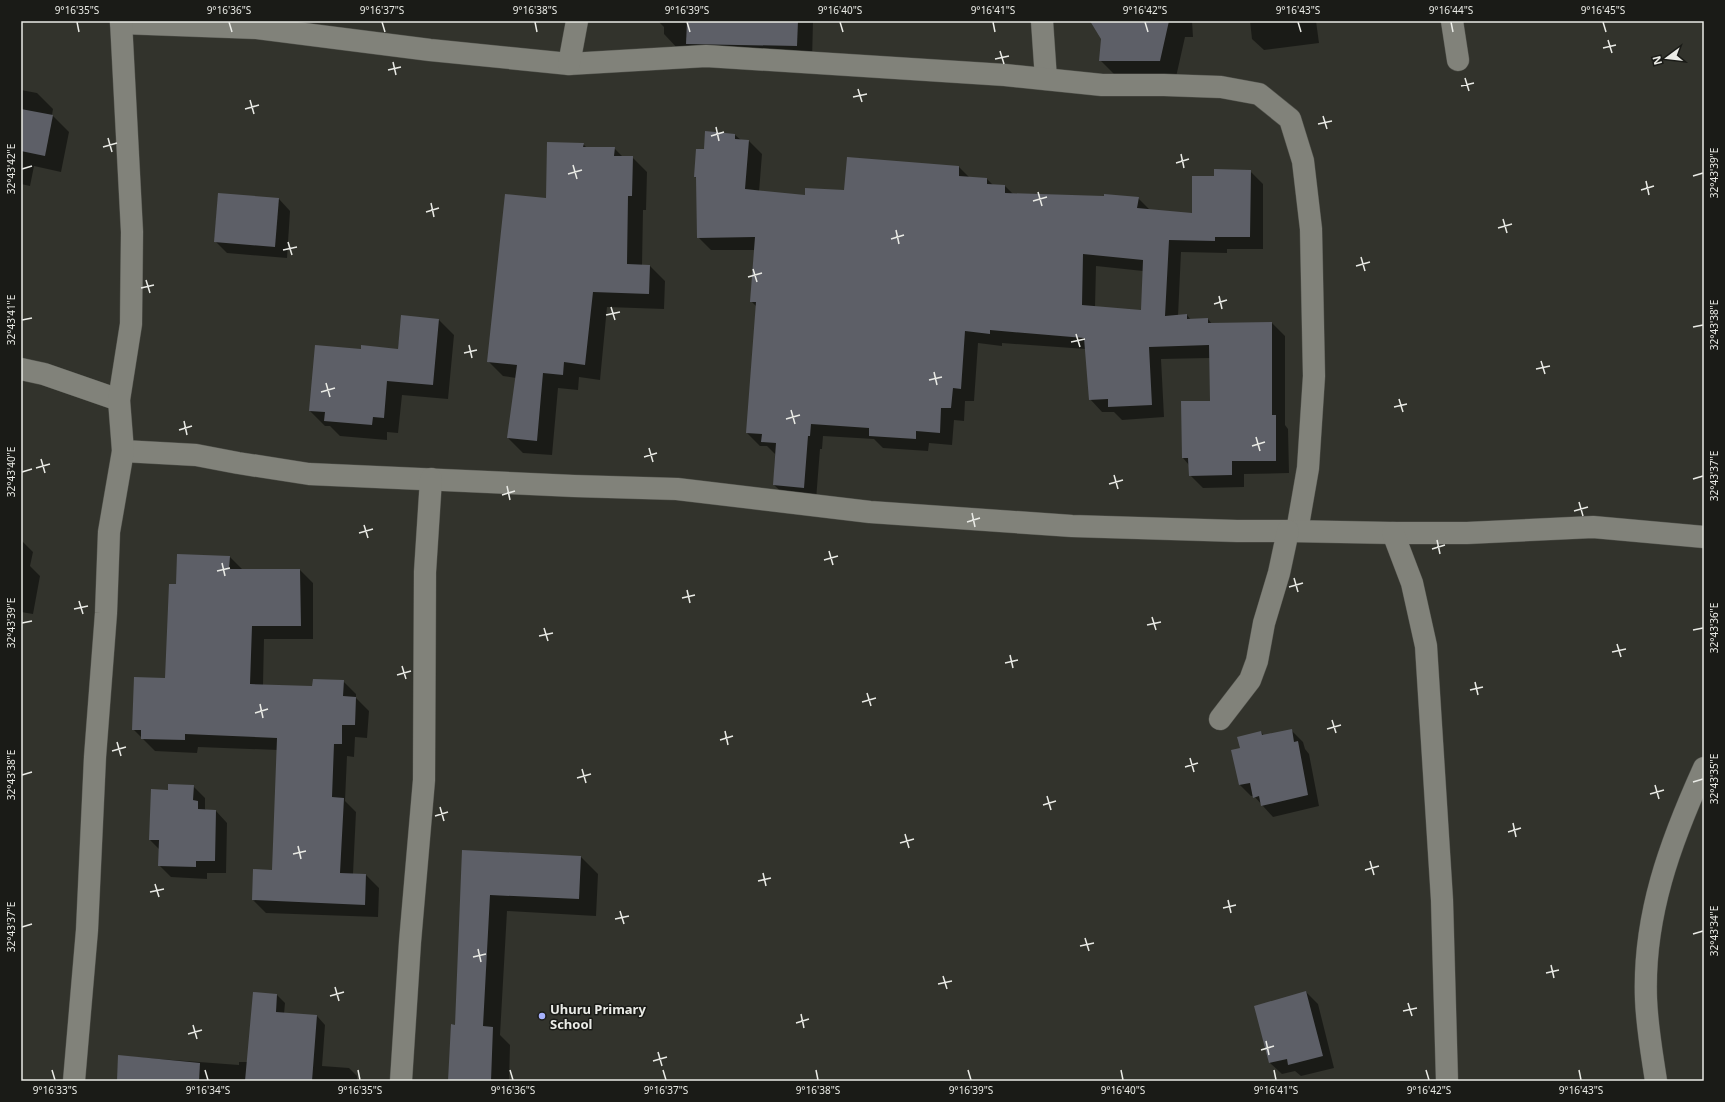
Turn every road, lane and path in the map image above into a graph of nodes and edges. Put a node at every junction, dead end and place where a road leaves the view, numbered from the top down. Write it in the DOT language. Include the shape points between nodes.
graph roads {
  1 [pos="577,21"];
  2 [pos="1042,21"];
  3 [pos="1452,21"];
  4 [pos="121,22"];
  5 [pos="1458,60"];
  6 [pos="569,64"];
  7 [pos="1046,79"];
  8 [pos="21,369"];
  9 [pos="119,400"];
  10 [pos="123,451"];
  11 [pos="431,480"];
  12 [pos="1293,531"];
  13 [pos="1393,534"];
  14 [pos="1704,536"];
  15 [pos="1220,719"];
  16 [pos="1704,768"];
  17 [pos="74,1081"];
  18 [pos="401,1081"];
  19 [pos="1447,1081"];
  20 [pos="1656,1081"];
  1 -- 6 [label="street"];
  2 -- 7 [label="street"];
  3 -- 5 [label="street"];
  4 -- 6 [label="street" via="257,28 430,50"];
  4 -- 9 [label="street" via="132,232 131,324"];
  6 -- 7 [label="street" via="706,56"];
  7 -- 12 [label="street" via="1102,85 1221,88 1259,94 1290,119 1303,161 1311,229 1314,376 1308,468"];
  8 -- 9 [label="street" via="44,374"];
  9 -- 10 [label="street"];
  10 -- 11 [label="street" via="196,455 309,474"];
  10 -- 17 [label="street" via="109,532 87,930"];
  11 -- 12 [label="street" via="677,489 870,512 1072,526 1237,532"];
  11 -- 18 [label="street" via="425,572 424,780"];
  12 -- 13 [label="street"];
  12 -- 15 [label="street" via="1264,624 1257,661 1250,680"];
  13 -- 14 [label="street" via="1593,527"];
  13 -- 19 [label="street" via="1412,583 1426,646 1442,900"];
  16 -- 20 [label="street" via="1671,847 1656,894 1650,931 1646,999"];
}
